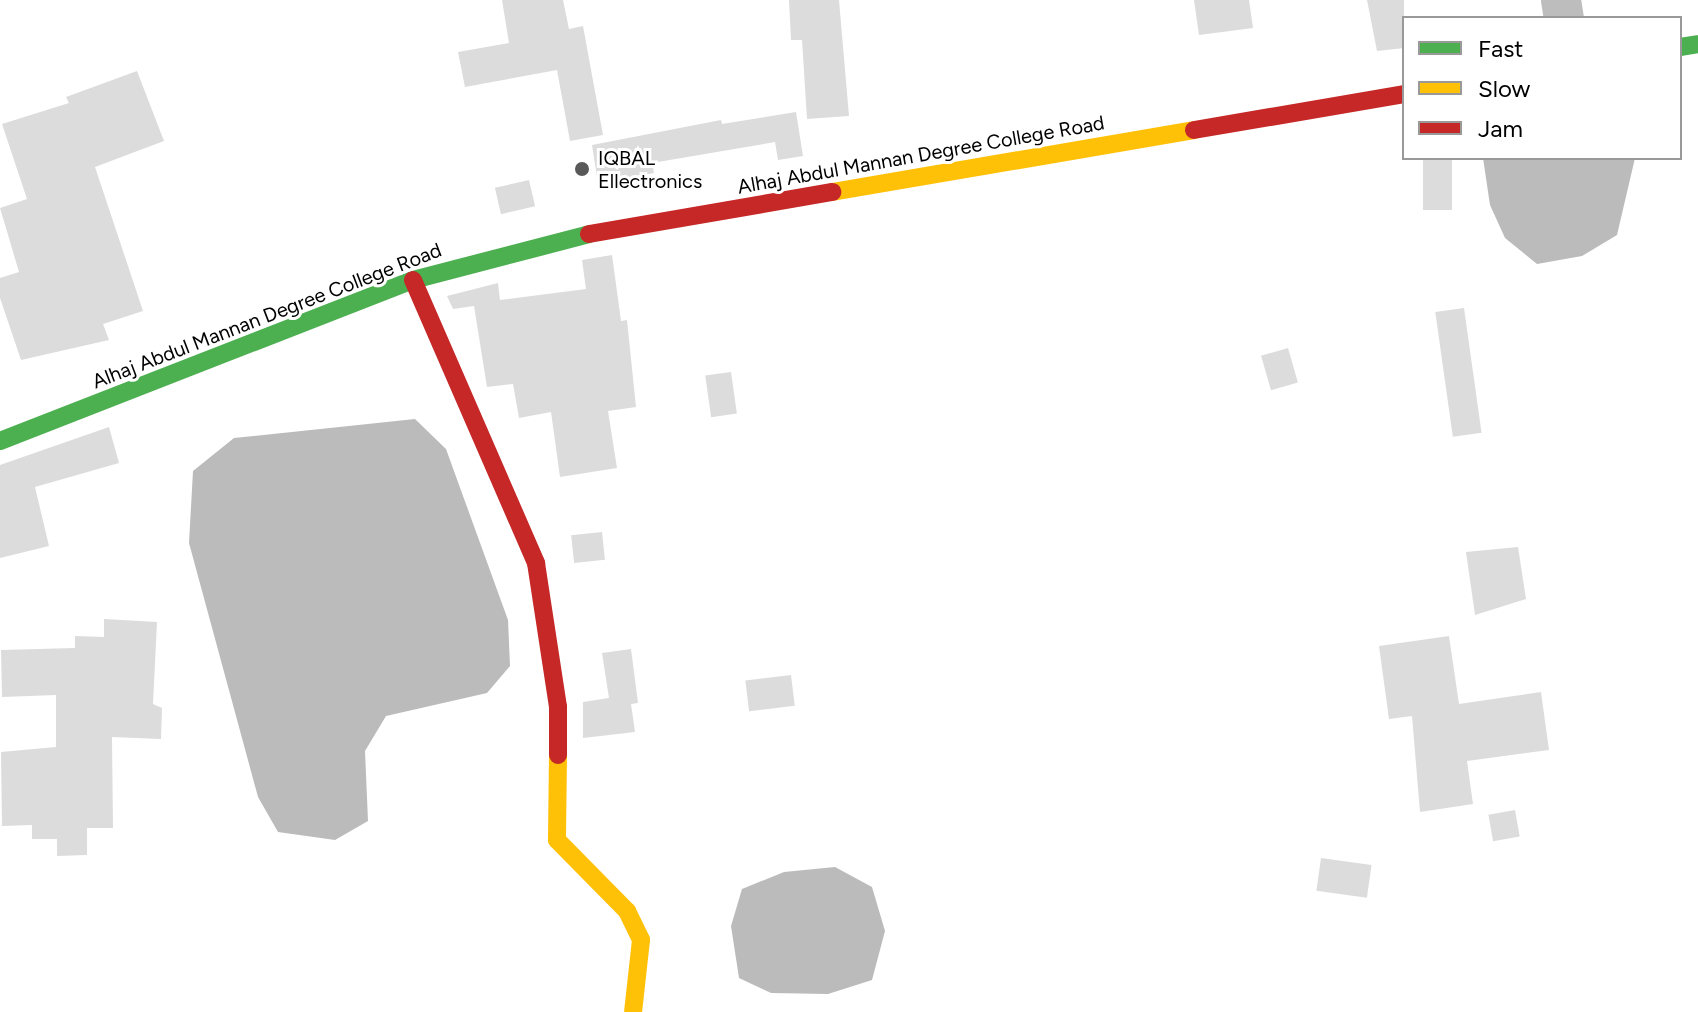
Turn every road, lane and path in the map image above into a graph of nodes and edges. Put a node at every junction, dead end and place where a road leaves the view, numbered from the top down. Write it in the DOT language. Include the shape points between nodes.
graph roads {
  1 [pos="1402,94"];
  2 [pos="413,280"];
  3 [pos="0,441"];
  4 [pos="633,1012"];
  1 -- 2 [label="street, Alhaj Abdul Mannan Degree College Road" via="565,238"];
  2 -- 3 [label="street, Alhaj Abdul Mannan Degree College Road"];
  2 -- 4 [label="street" via="536,563 558,707 557,840 627,911 641,940"];
}
